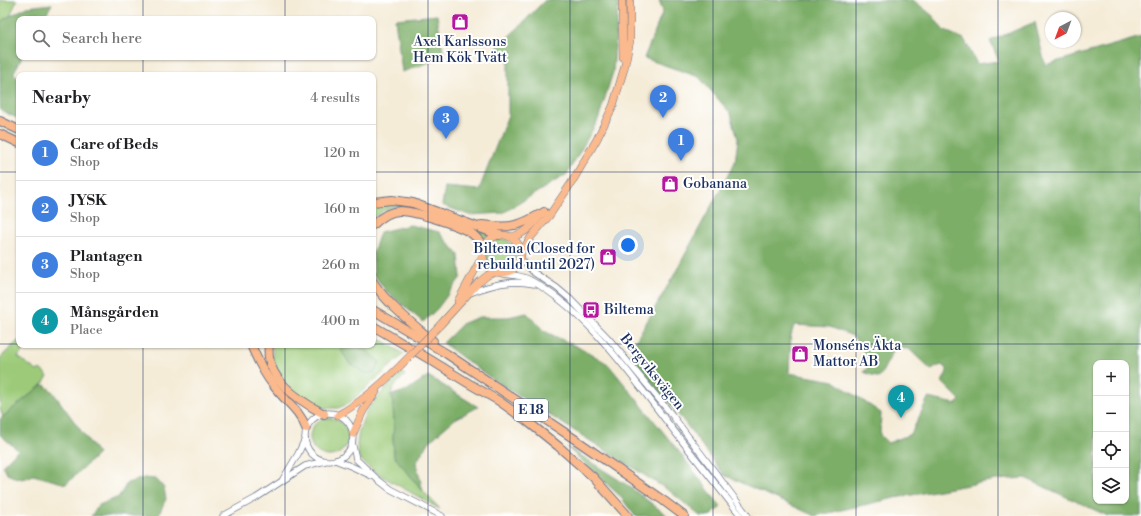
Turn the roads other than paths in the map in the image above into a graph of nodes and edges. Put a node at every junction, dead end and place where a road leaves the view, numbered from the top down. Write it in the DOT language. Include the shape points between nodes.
graph roads {
  1 [pos="622,0"];
  2 [pos="630,0"];
  3 [pos="624,69"];
  4 [pos="0,121"];
  5 [pos="16,129"];
  6 [pos="0,134"];
  7 [pos="16,142"];
  8 [pos="560,197"];
  9 [pos="376,202"];
  10 [pos="544,212"];
  11 [pos="376,222"];
  12 [pos="471,224"];
  13 [pos="499,235"];
  14 [pos="510,237"];
  15 [pos="484,247"];
  16 [pos="521,256"];
  17 [pos="482,257"];
  18 [pos="494,272"];
  19 [pos="503,274"];
  20 [pos="538,285"];
  21 [pos="376,286"];
  22 [pos="470,293"];
  23 [pos="376,312"];
  24 [pos="442,322"];
  25 [pos="376,328"];
  26 [pos="376,333"];
  27 [pos="252,348"];
  28 [pos="269,348"];
  29 [pos="447,354"];
  30 [pos="438,364"];
  31 [pos="379,386"];
  32 [pos="324,414"];
  33 [pos="338,415"];
  34 [pos="306,428"];
  35 [pos="353,438"];
  36 [pos="305,439"];
  37 [pos="335,460"];
  38 [pos="325,461"];
  39 [pos="377,479"];
  40 [pos="283,480"];
  41 [pos="223,516"];
  42 [pos="442,516"];
  43 [pos="628,516"];
  44 [pos="684,516"];
  45 [pos="741,516"];
  46 [pos="748,516"];
  1 -- 3 [label="main road"];
  2 -- 3 [label="main road" via="630,41"];
  3 -- 8 [label="main road" via="612,106 596,139 572,182"];
  4 -- 5 [label="highway"];
  6 -- 7 [label="highway"];
  8 -- 10 [label="main road"];
  8 -- 16 [label="main road" via="549,216 531,237"];
  9 -- 12 [label="highway" via="392,200 414,203"];
  10 -- 12 [label="highway" via="515,226"];
  10 -- 14 [label="main road" via="526,231"];
  11 -- 15 [label="highway" via="392,213 409,212 453,225 470,233"];
  12 -- 13 [label="highway"];
  13 -- 14 [label="main road"];
  13 -- 15 [label="main road" via="490,239"];
  14 -- 16 [label="main road" via="518,243"];
  15 -- 17 [label="main road"];
  16 -- 19 [label="main road" via="514,269"];
  16 -- 46 [label="street, Bergviksvägen" via="533,272 570,299 609,339 672,415"];
  17 -- 18 [label="main road" via="484,264"];
  17 -- 24 [label="main road" via="461,296"];
  18 -- 19 [label="main road"];
  18 -- 22 [label="main road" via="484,278"];
  19 -- 20 [label="street, Bergviksvägen" via="525,277"];
  20 -- 22 [label="street, Bergviksvägen" via="504,282"];
  20 -- 45 [label="street, Bergviksvägen" via="574,312 602,340"];
  21 -- 29 [label="highway" via="393,305"];
  22 -- 24 [label="main road"];
  23 -- 29 [label="highway, E 18"];
  24 -- 31 [label="main road, bridge"];
  25 -- 30 [label="highway, E 18"];
  26 -- 30 [label="highway"];
  27 -- 34 [label="highway" via="268,378 298,412"];
  28 -- 32 [label="highway" via="270,363 277,377 291,393"];
  29 -- 44 [label="highway, E 18" via="586,446"];
  30 -- 43 [label="highway, E 18" via="543,433 593,478"];
  31 -- 33 [label="main road"];
  31 -- 35 [label="main road" via="363,411"];
  32 -- 33 [label="street"];
  32 -- 34 [label="street" via="316,416"];
  33 -- 35 [label="street" via="348,422"];
  34 -- 36 [label="street"];
  35 -- 37 [label="street" via="346,454"];
  35 -- 39 [label="street" via="356,459"];
  36 -- 38 [label="street" via="311,453"];
  36 -- 40 [label="street"];
  37 -- 38 [label="street"];
  37 -- 39 [label="street"];
  38 -- 40 [label="street" via="305,466"];
  39 -- 42 [label="street"];
  40 -- 41 [label="street"];
}
